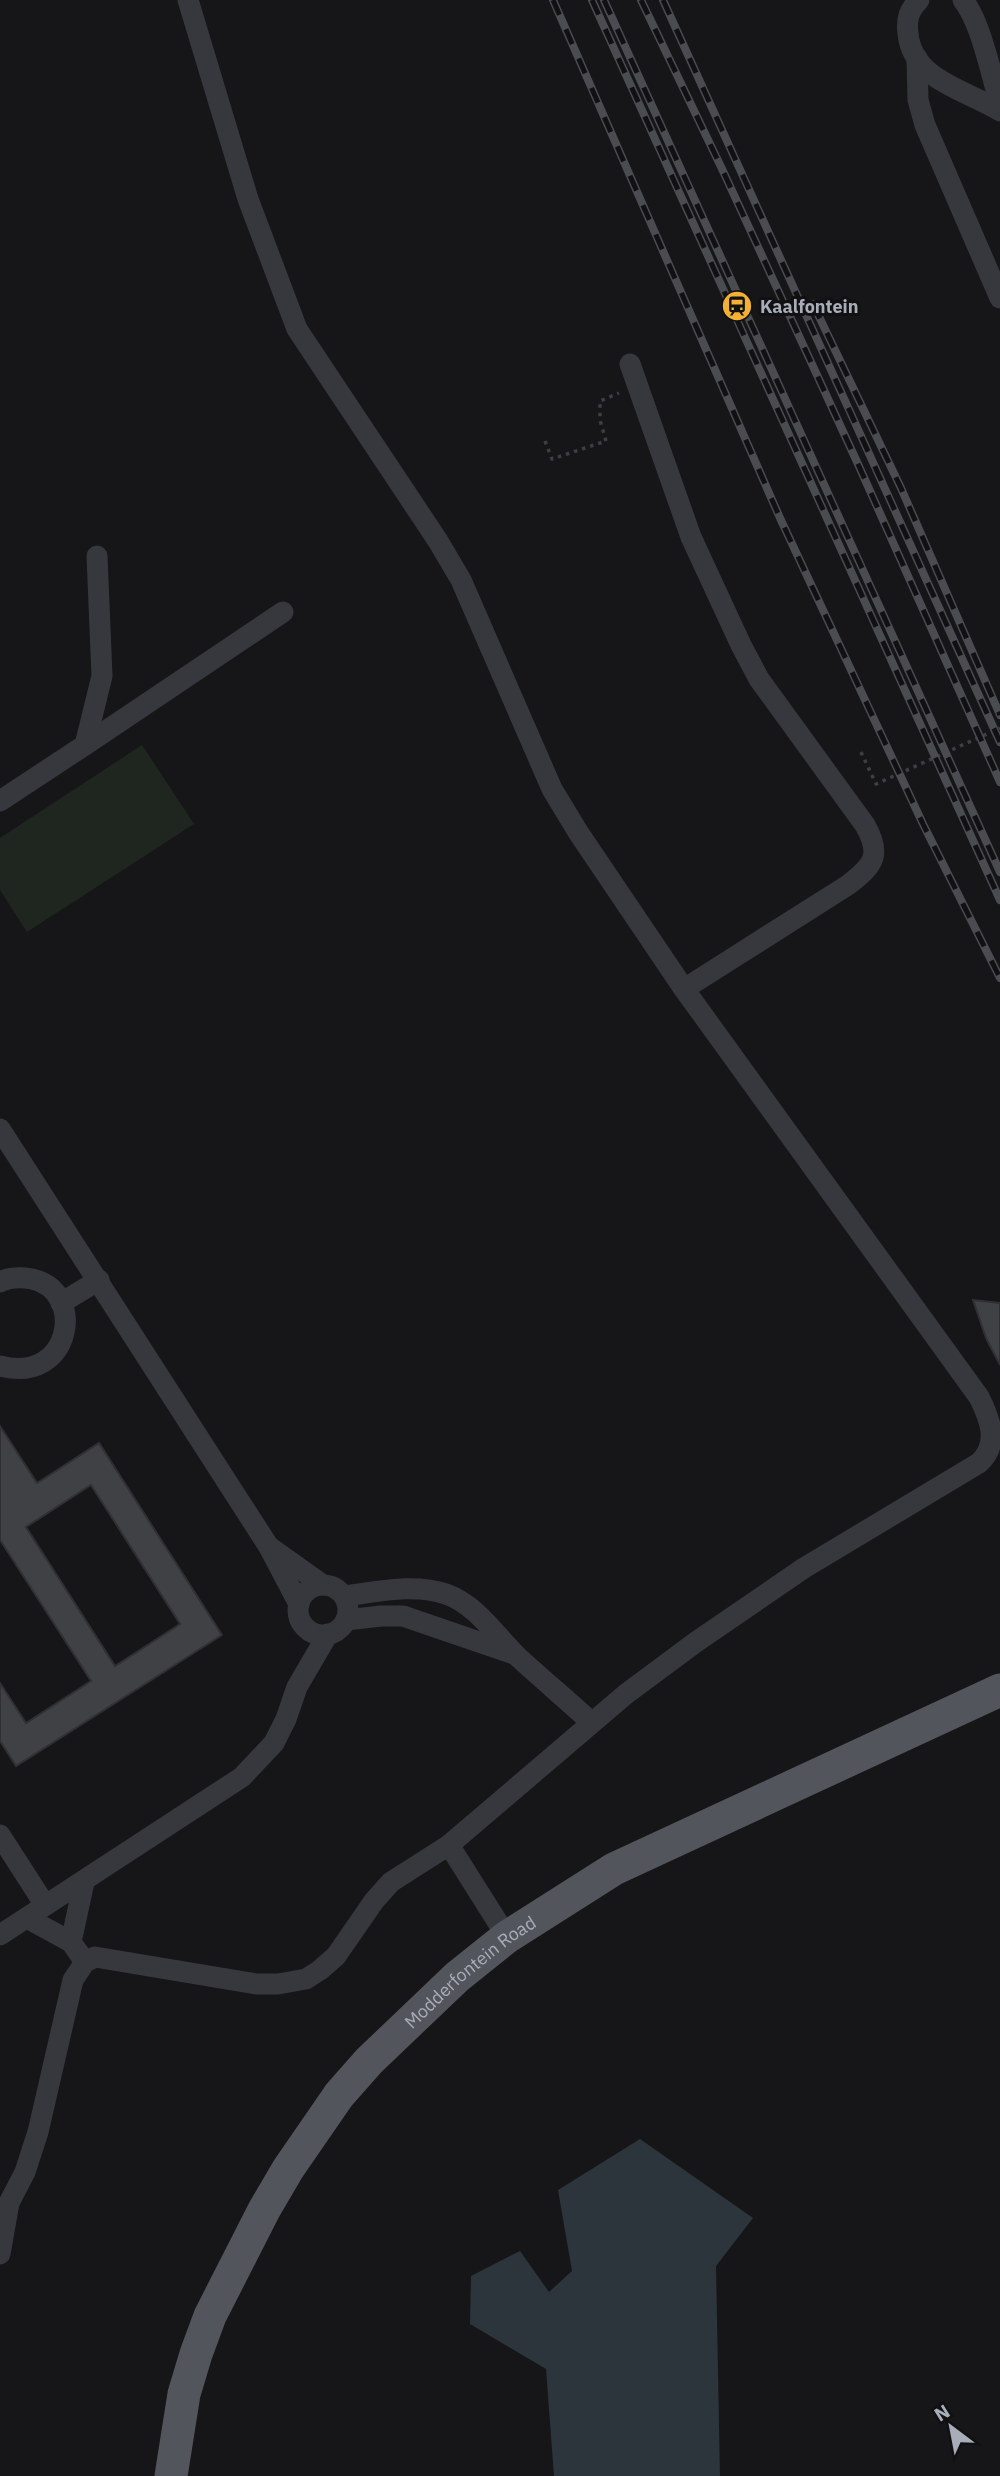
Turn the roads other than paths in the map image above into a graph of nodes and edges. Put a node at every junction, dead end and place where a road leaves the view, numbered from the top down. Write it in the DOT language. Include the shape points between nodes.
graph roads {
  1 [pos="188,0"];
  2 [pos="919,0"];
  3 [pos="963,0"];
  4 [pos="917,58"];
  5 [pos="1000,103"];
  6 [pos="1000,111"];
  7 [pos="1000,298"];
  8 [pos="629,364"];
  9 [pos="97,555"];
  10 [pos="283,612"];
  11 [pos="85,745"];
  12 [pos="0,801"];
  13 [pos="684,989"];
  14 [pos="0,1129"];
  15 [pos="99,1280"];
  16 [pos="0,1282"];
  17 [pos="61,1303"];
  18 [pos="0,1366"];
  19 [pos="270,1547"];
  20 [pos="323,1584"];
  21 [pos="441,1593"];
  22 [pos="344,1596"];
  23 [pos="299,1604"];
  24 [pos="346,1620"];
  25 [pos="431,1624"];
  26 [pos="305,1627"];
  27 [pos="328,1634"];
  28 [pos="516,1655"];
  29 [pos="298,1687"];
  30 [pos="1000,1690"];
  31 [pos="591,1722"];
  32 [pos="0,1835"];
  33 [pos="449,1845"];
  34 [pos="84,1882"];
  35 [pos="45,1905"];
  36 [pos="27,1918"];
  37 [pos="0,1935"];
  38 [pos="507,1937"];
  39 [pos="71,1942"];
  40 [pos="85,1962"];
  41 [pos="4,2206"];
  42 [pos="0,2254"];
  43 [pos="171,2476"];
  1 -- 13 [label="street" via="248,200 297,329 449,560 480,620 552,789"];
  2 -- 4 [label="street" via="906,20"];
  3 -- 5 [label="street" via="977,28"];
  4 -- 6 [label="street" via="932,76"];
  4 -- 7 [label="street" via="918,100 925,125"];
  8 -- 13 [label="street" via="691,537 741,645 759,679 865,825 875,850 865,872 848,885"];
  9 -- 11 [label="street" via="102,676"];
  10 -- 11 [label="street"];
  11 -- 12 [label="street"];
  13 -- 31 [label="street" via="979,1397 991,1422 992,1440 979,1463 804,1568"];
  14 -- 15 [label="street"];
  15 -- 17 [label="street"];
  15 -- 19 [label="street"];
  16 -- 17 [label="street" via="21,1277 37,1280"];
  17 -- 18 [label="street" via="64,1334 47,1361 16,1370"];
  19 -- 20 [label="street"];
  19 -- 23 [label="street"];
  20 -- 22 [label="street"];
  20 -- 23 [label="street" via="307,1590"];
  21 -- 22 [label="street" via="410,1588"];
  21 -- 25 [label="street"];
  21 -- 28 [label="street" via="467,1606"];
  22 -- 24 [label="street"];
  23 -- 26 [label="street"];
  24 -- 25 [label="street" via="403,1616"];
  24 -- 27 [label="street"];
  25 -- 28 [label="street"];
  26 -- 27 [label="street"];
  26 -- 29 [label="street"];
  27 -- 29 [label="street"];
  28 -- 31 [label="street"];
  29 -- 34 [label="street" via="274,1743 242,1777"];
  30 -- 38 [label="main road, Modderfontein Road" via="614,1869"];
  31 -- 33 [label="street"];
  32 -- 35 [label="street"];
  33 -- 38 [label="street"];
  33 -- 40 [label="street" via="382,1891 336,1956 306,1979 256,1984 95,1957"];
  34 -- 35 [label="street"];
  34 -- 39 [label="street"];
  35 -- 36 [label="street"];
  36 -- 37 [label="street"];
  36 -- 39 [label="street"];
  38 -- 43 [label="main road, Modderfontein Road" via="457,1977 369,2061 339,2095 288,2169 210,2316 184,2394"];
  39 -- 40 [label="street"];
  40 -- 41 [label="street" via="73,1980 25,2172"];
  41 -- 42 [label="street"];
}
